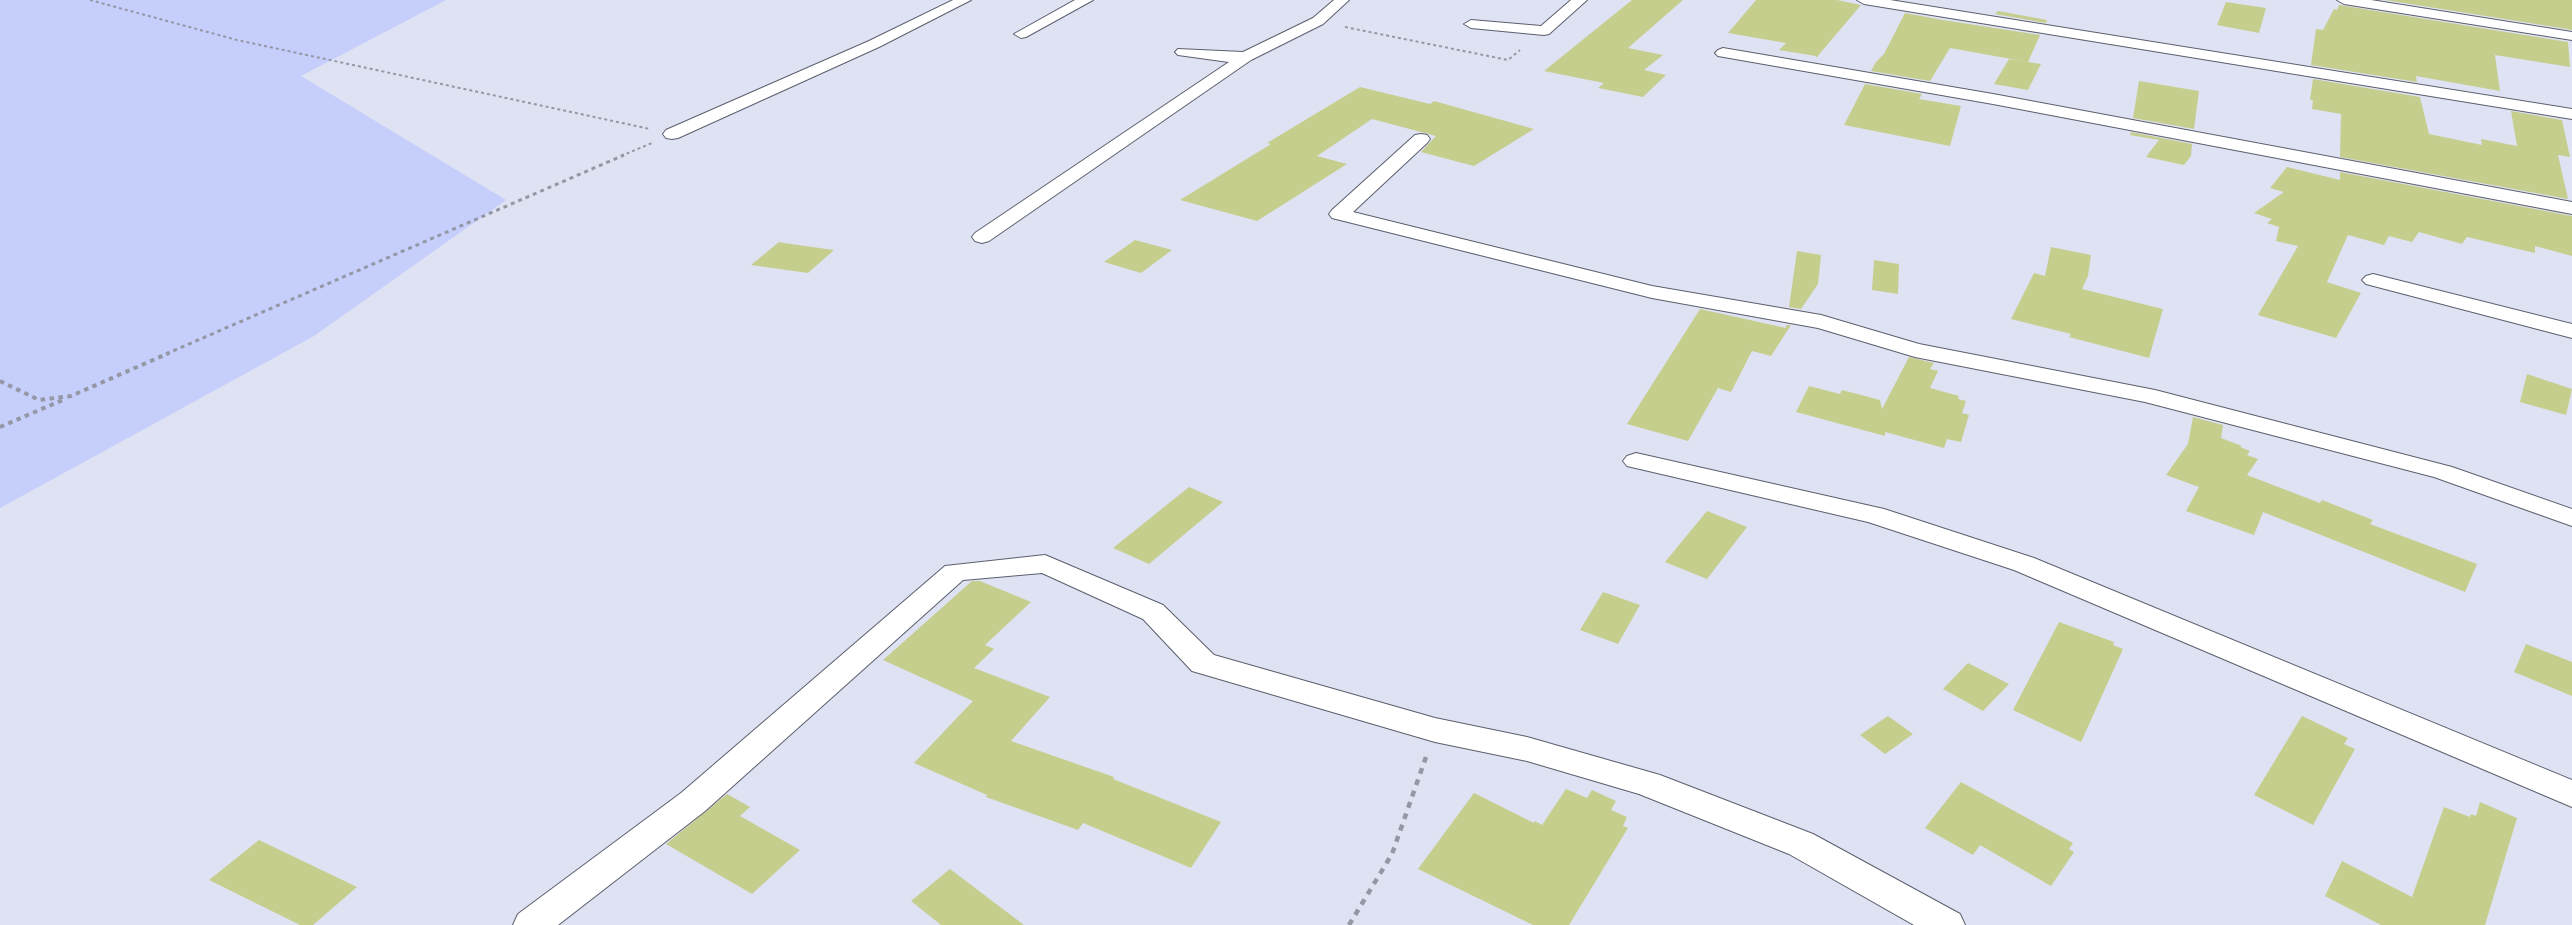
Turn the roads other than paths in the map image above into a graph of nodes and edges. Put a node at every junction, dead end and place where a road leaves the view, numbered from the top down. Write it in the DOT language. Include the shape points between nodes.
graph roads {
  1 [pos="964,0"];
  2 [pos="1086,0"];
  3 [pos="1342,0"];
  4 [pos="1580,0"];
  5 [pos="1864,0"];
  6 [pos="2344,0"];
  7 [pos="1471,24"];
  8 [pos="1021,34"];
  9 [pos="2572,36"];
  10 [pos="1183,52"];
  11 [pos="1723,53"];
  12 [pos="1246,57"];
  13 [pos="2572,114"];
  14 [pos="672,134"];
  15 [pos="1421,139"];
  16 [pos="2572,208"];
  17 [pos="982,237"];
  18 [pos="2373,280"];
  19 [pos="2572,331"];
  20 [pos="1636,461"];
  21 [pos="2572,518"];
  22 [pos="2572,794"];
  23 [pos="531,925"];
  24 [pos="1947,925"];
  1 -- 14 [label="street"];
  2 -- 8 [label="street"];
  3 -- 12 [label="street" via="1318,21"];
  4 -- 7 [label="street" via="1544,31"];
  5 -- 13 [label="street"];
  6 -- 9 [label="street"];
  10 -- 12 [label="street"];
  11 -- 16 [label="street" via="1993,99"];
  12 -- 17 [label="street"];
  15 -- 21 [label="street" via="1339,214 1652,292 1821,322 1915,350 2147,394 2443,472"];
  18 -- 19 [label="street"];
  20 -- 22 [label="street" via="1875,515 2024,564"];
  23 -- 24 [label="street" via="693,802 955,572 1045,564 1153,612 1203,663 1435,730 1527,749 1648,784 1801,844"];
}
